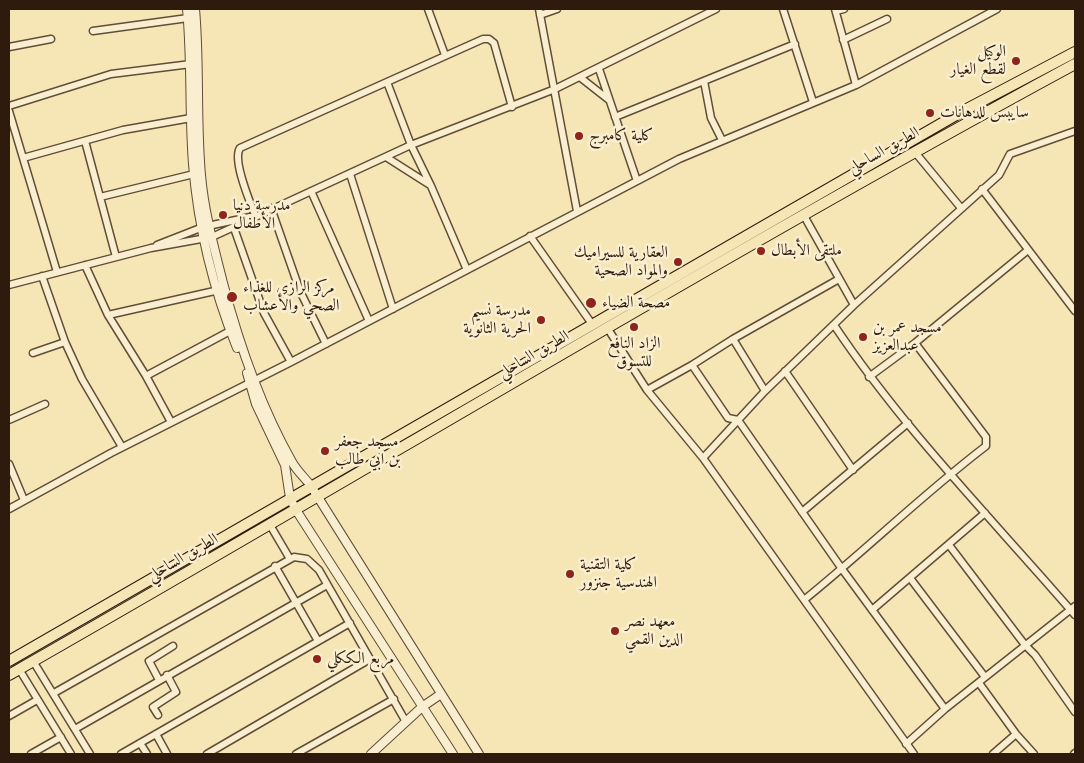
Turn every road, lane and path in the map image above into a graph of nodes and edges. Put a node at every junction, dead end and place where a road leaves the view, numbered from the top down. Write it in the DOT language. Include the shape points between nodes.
graph roads {
  1 [pos="188,9"];
  2 [pos="195,9"];
  3 [pos="428,9"];
  4 [pos="557,9"];
  5 [pos="716,9"];
  6 [pos="783,9"];
  7 [pos="844,9"];
  8 [pos="997,9"];
  9 [pos="836,10"];
  10 [pos="540,12"];
  11 [pos="188,18"];
  12 [pos="887,19"];
  13 [pos="93,31"];
  14 [pos="51,39"];
  15 [pos="844,40"];
  16 [pos="795,44"];
  17 [pos="9,47"];
  18 [pos="1075,52"];
  19 [pos="444,55"];
  20 [pos="191,64"];
  21 [pos="1075,64"];
  22 [pos="599,69"];
  23 [pos="580,78"];
  24 [pos="704,81"];
  25 [pos="387,82"];
  26 [pos="856,85"];
  27 [pos="555,89"];
  28 [pos="610,101"];
  29 [pos="813,102"];
  30 [pos="9,106"];
  31 [pos="512,107"];
  32 [pos="9,111"];
  33 [pos="615,117"];
  34 [pos="191,118"];
  35 [pos="1075,131"];
  36 [pos="722,140"];
  37 [pos="85,141"];
  38 [pos="411,145"];
  39 [pos="914,151"];
  40 [pos="386,156"];
  41 [pos="23,158"];
  42 [pos="194,174"];
  43 [pos="350,174"];
  44 [pos="637,181"];
  45 [pos="431,186"];
  46 [pos="982,189"];
  47 [pos="311,191"];
  48 [pos="100,197"];
  49 [pos="271,208"];
  50 [pos="962,208"];
  51 [pos="577,211"];
  52 [pos="803,214"];
  53 [pos="254,216"];
  54 [pos="206,227"];
  55 [pos="234,228"];
  56 [pos="530,236"];
  57 [pos="208,237"];
  58 [pos="151,248"];
  59 [pos="1028,250"];
  60 [pos="116,257"];
  61 [pos="85,265"];
  62 [pos="467,270"];
  63 [pos="57,272"];
  64 [pos="42,276"];
  65 [pos="839,279"];
  66 [pos="9,285"];
  67 [pos="219,290"];
  68 [pos="854,305"];
  69 [pos="394,309"];
  70 [pos="1075,311"];
  71 [pos="108,316"];
  72 [pos="369,321"];
  73 [pos="592,324"];
  74 [pos="834,325"];
  75 [pos="608,329"];
  76 [pos="230,330"];
  77 [pos="733,339"];
  78 [pos="65,342"];
  79 [pos="916,342"];
  80 [pos="326,344"];
  81 [pos="33,353"];
  82 [pos="291,362"];
  83 [pos="692,365"];
  84 [pos="786,370"];
  85 [pos="146,376"];
  86 [pos="869,377"];
  87 [pos="253,382"];
  88 [pos="647,390"];
  89 [pos="765,391"];
  90 [pos="45,404"];
  91 [pos="9,420"];
  92 [pos="738,420"];
  93 [pos="171,422"];
  94 [pos="908,423"];
  95 [pos="122,447"];
  96 [pos="703,458"];
  97 [pos="9,464"];
  98 [pos="853,470"];
  99 [pos="950,473"];
  100 [pos="311,486"];
  101 [pos="290,498"];
  102 [pos="318,498"];
  103 [pos="24,500"];
  104 [pos="9,509"];
  105 [pos="296,510"];
  106 [pos="802,512"];
  107 [pos="985,513"];
  108 [pos="270,525"];
  109 [pos="949,545"];
  110 [pos="290,559"];
  111 [pos="275,566"];
  112 [pos="842,569"];
  113 [pos="910,578"];
  114 [pos="327,585"];
  115 [pos="804,600"];
  116 [pos="296,604"];
  117 [pos="1073,608"];
  118 [pos="872,610"];
  119 [pos="1075,615"];
  120 [pos="350,623"];
  121 [pos="318,641"];
  122 [pos="1025,645"];
  123 [pos="173,646"];
  124 [pos="370,659"];
  125 [pos="9,661"];
  126 [pos="33,661"];
  127 [pos="19,669"];
  128 [pos="9,674"];
  129 [pos="167,675"];
  130 [pos="986,677"];
  131 [pos="159,680"];
  132 [pos="979,683"];
  133 [pos="54,693"];
  134 [pos="441,694"];
  135 [pos="394,699"];
  136 [pos="37,700"];
  137 [pos="422,707"];
  138 [pos="945,709"];
  139 [pos="1075,712"];
  140 [pos="158,715"];
  141 [pos="9,716"];
  142 [pos="406,722"];
  143 [pos="75,729"];
  144 [pos="156,734"];
  145 [pos="1016,734"];
  146 [pos="61,737"];
  147 [pos="140,743"];
  148 [pos="906,744"];
  149 [pos="32,754"];
  150 [pos="71,754"];
  151 [pos="90,754"];
  152 [pos="121,754"];
  153 [pos="147,754"];
  154 [pos="167,754"];
  155 [pos="207,754"];
  156 [pos="296,754"];
  157 [pos="371,754"];
  158 [pos="453,754"];
  159 [pos="479,754"];
  160 [pos="914,754"];
  161 [pos="993,754"];
  162 [pos="1034,754"];
  1 -- 11 [label="street"];
  2 -- 54 [label="street"];
  3 -- 19 [label="street"];
  4 -- 10 [label="street"];
  5 -- 22 [label="street"];
  6 -- 16 [label="street"];
  7 -- 9 [label="street"];
  8 -- 26 [label="street"];
  9 -- 15 [label="street"];
  10 -- 27 [label="street"];
  11 -- 13 [label="street"];
  11 -- 20 [label="street"];
  12 -- 15 [label="street"];
  14 -- 17 [label="street"];
  15 -- 26 [label="street"];
  16 -- 24 [label="street"];
  16 -- 29 [label="street"];
  18 -- 73 [label="highway, الطريق الساحلي" via="963,111"];
  19 -- 25 [label="street"];
  19 -- 31 [label="street" via="483,39 493,41"];
  20 -- 30 [label="street" via="103,76"];
  20 -- 34 [label="street"];
  21 -- 39 [label="highway, الطريق الساحلي"];
  22 -- 23 [label="street"];
  22 -- 28 [label="street"];
  23 -- 27 [label="street"];
  23 -- 28 [label="street"];
  24 -- 33 [label="street"];
  24 -- 36 [label="street" via="711,118"];
  25 -- 38 [label="street"];
  25 -- 53 [label="street" via="240,148 237,154 239,164"];
  26 -- 29 [label="street"];
  27 -- 31 [label="street"];
  27 -- 51 [label="street"];
  28 -- 33 [label="street"];
  29 -- 36 [label="street"];
  31 -- 38 [label="street"];
  32 -- 41 [label="street"];
  33 -- 44 [label="street"];
  34 -- 37 [label="street" via="123,130"];
  34 -- 42 [label="street"];
  35 -- 46 [label="street" via="1010,154 999,175"];
  36 -- 44 [label="street"];
  37 -- 41 [label="street"];
  37 -- 48 [label="street"];
  38 -- 40 [label="street"];
  38 -- 45 [label="street"];
  39 -- 50 [label="street"];
  39 -- 52 [label="highway, الطريق الساحلي"];
  40 -- 43 [label="street"];
  40 -- 45 [label="street"];
  41 -- 63 [label="street"];
  42 -- 48 [label="street"];
  42 -- 54 [label="street"];
  43 -- 47 [label="street"];
  43 -- 69 [label="street"];
  44 -- 51 [label="street"];
  45 -- 62 [label="street"];
  46 -- 50 [label="street"];
  46 -- 59 [label="street"];
  47 -- 49 [label="street"];
  47 -- 72 [label="street"];
  48 -- 60 [label="street"];
  49 -- 53 [label="street"];
  49 -- 80 [label="street" via="300,291"];
  50 -- 68 [label="street"];
  51 -- 56 [label="street"];
  52 -- 65 [label="street"];
  52 -- 75 [label="highway, الطريق الساحلي"];
  53 -- 54 [label="street"];
  53 -- 55 [label="street"];
  54 -- 57 [label="street"];
  54 -- 58 [label="street"];
  55 -- 57 [label="street"];
  55 -- 82 [label="street" via="264,312"];
  56 -- 62 [label="street"];
  56 -- 73 [label="street"];
  57 -- 58 [label="street"];
  57 -- 67 [label="street"];
  57 -- 87 [label="street"];
  58 -- 60 [label="street"];
  59 -- 70 [label="street"];
  59 -- 79 [label="street"];
  60 -- 61 [label="street"];
  61 -- 63 [label="street"];
  61 -- 71 [label="street"];
  62 -- 69 [label="street"];
  63 -- 64 [label="street"];
  64 -- 66 [label="street"];
  64 -- 78 [label="street"];
  65 -- 68 [label="street"];
  65 -- 77 [label="street"];
  67 -- 71 [label="street"];
  67 -- 76 [label="street"];
  68 -- 74 [label="street"];
  69 -- 72 [label="street"];
  71 -- 85 [label="street"];
  72 -- 80 [label="street"];
  73 -- 100 [label="highway, الطريق الساحلي"];
  74 -- 84 [label="street"];
  74 -- 86 [label="street"];
  75 -- 88 [label="street"];
  75 -- 102 [label="highway, الطريق الساحلي"];
  76 -- 85 [label="street"];
  76 -- 87 [label="street"];
  77 -- 83 [label="street"];
  77 -- 89 [label="street"];
  78 -- 81 [label="street"];
  78 -- 95 [label="street" via="82,379"];
  79 -- 86 [label="street"];
  79 -- 99 [label="street" via="986,437 986,446"];
  80 -- 82 [label="street"];
  82 -- 87 [label="street"];
  83 -- 88 [label="street"];
  83 -- 92 [label="street" via="728,418"];
  84 -- 89 [label="street"];
  84 -- 98 [label="street"];
  85 -- 93 [label="street"];
  86 -- 94 [label="street"];
  87 -- 93 [label="street"];
  87 -- 100 [label="street" via="292,462"];
  87 -- 101 [label="street" via="256,404 285,465"];
  88 -- 96 [label="street"];
  89 -- 92 [label="street"];
  90 -- 91 [label="street"];
  92 -- 96 [label="street"];
  92 -- 106 [label="street"];
  93 -- 95 [label="street"];
  94 -- 98 [label="street"];
  94 -- 99 [label="street"];
  95 -- 103 [label="street"];
  96 -- 115 [label="street"];
  97 -- 103 [label="street"];
  98 -- 106 [label="street"];
  99 -- 107 [label="street"];
  99 -- 112 [label="street"];
  100 -- 101 [label="highway, الطريق الساحلي"];
  100 -- 102 [label="street"];
  101 -- 105 [label="street"];
  101 -- 125 [label="highway, الطريق الساحلي"];
  102 -- 105 [label="highway, الطريق الساحلي"];
  102 -- 134 [label="street"];
  103 -- 104 [label="street"];
  105 -- 108 [label="highway, الطريق الساحلي"];
  105 -- 137 [label="street"];
  106 -- 112 [label="street"];
  107 -- 109 [label="street"];
  107 -- 117 [label="street"];
  108 -- 110 [label="street"];
  108 -- 126 [label="highway, الطريق الساحلي"];
  109 -- 113 [label="street"];
  109 -- 122 [label="street"];
  110 -- 111 [label="street"];
  110 -- 114 [label="street" via="307,559 319,570"];
  111 -- 116 [label="street"];
  111 -- 133 [label="street"];
  112 -- 115 [label="street"];
  112 -- 118 [label="street"];
  113 -- 118 [label="street"];
  113 -- 130 [label="street"];
  114 -- 116 [label="street"];
  114 -- 120 [label="street"];
  115 -- 148 [label="street"];
  116 -- 121 [label="street"];
  116 -- 129 [label="street"];
  117 -- 119 [label="street"];
  117 -- 122 [label="street"];
  118 -- 138 [label="street"];
  120 -- 121 [label="street"];
  120 -- 124 [label="street"];
  121 -- 144 [label="street"];
  122 -- 130 [label="street"];
  122 -- 139 [label="street"];
  123 -- 131 [label="street" via="149,660"];
  124 -- 135 [label="street"];
  124 -- 155 [label="street"];
  126 -- 127 [label="highway, الطريق الساحلي"];
  126 -- 133 [label="street"];
  127 -- 128 [label="highway, الطريق الساحلي"];
  127 -- 136 [label="street"];
  129 -- 131 [label="street"];
  129 -- 140 [label="street" via="176,692 153,707"];
  130 -- 132 [label="street"];
  131 -- 143 [label="street"];
  132 -- 138 [label="street"];
  132 -- 145 [label="street"];
  133 -- 143 [label="street"];
  134 -- 137 [label="street"];
  134 -- 159 [label="street"];
  135 -- 142 [label="street"];
  135 -- 156 [label="street"];
  136 -- 141 [label="street"];
  136 -- 146 [label="street"];
  137 -- 142 [label="street"];
  137 -- 158 [label="street"];
  138 -- 148 [label="street"];
  142 -- 157 [label="street"];
  143 -- 151 [label="street"];
  144 -- 147 [label="street"];
  144 -- 154 [label="street"];
  145 -- 161 [label="street"];
  145 -- 162 [label="street"];
  146 -- 149 [label="street"];
  146 -- 150 [label="street"];
  147 -- 152 [label="street"];
  147 -- 153 [label="street"];
  148 -- 160 [label="street"];
}
